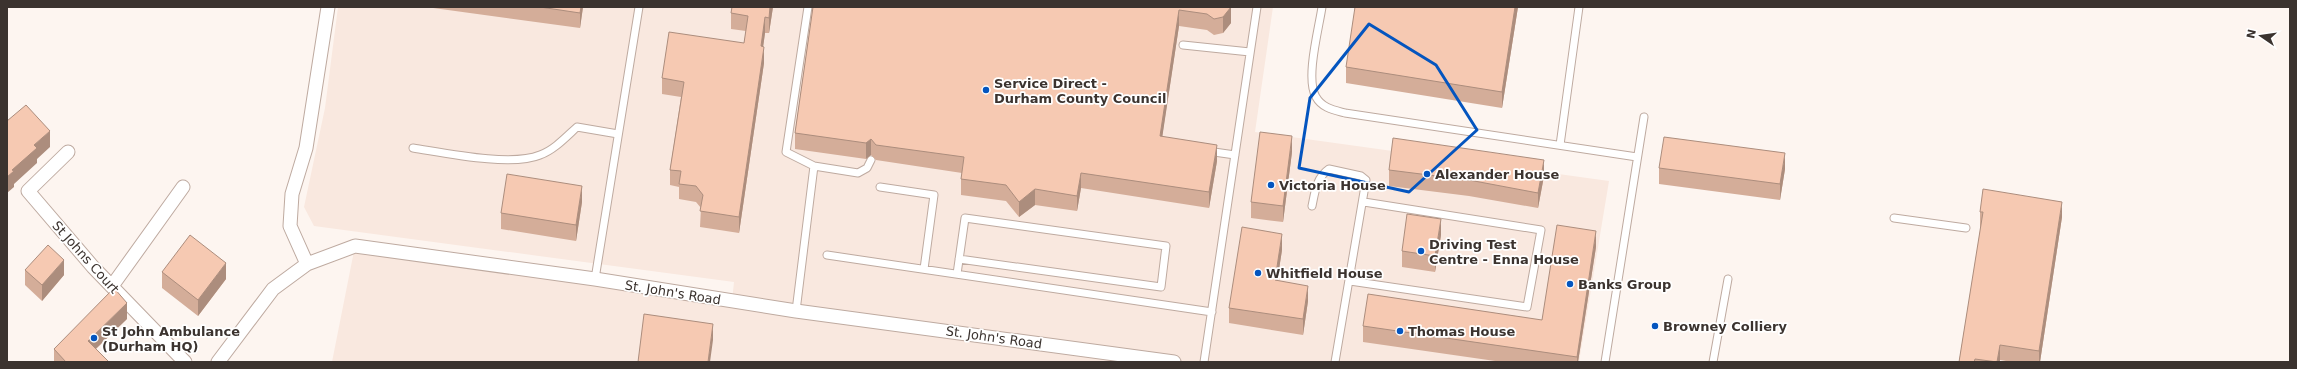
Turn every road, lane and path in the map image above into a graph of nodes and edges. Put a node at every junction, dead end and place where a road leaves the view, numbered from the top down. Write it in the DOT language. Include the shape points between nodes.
graph roads {
  1 [pos="328,7"];
  2 [pos="639,7"];
  3 [pos="808,7"];
  4 [pos="1257,7"];
  5 [pos="1322,7"];
  6 [pos="1580,7"];
  7 [pos="1183,45"];
  8 [pos="1250,52"];
  9 [pos="1644,117"];
  10 [pos="618,134"];
  11 [pos="1560,145"];
  12 [pos="413,148"];
  13 [pos="1195,149"];
  14 [pos="68,152"];
  15 [pos="1235,155"];
  16 [pos="1637,157"];
  17 [pos="872,160"];
  18 [pos="814,166"];
  19 [pos="183,187"];
  20 [pos="880,187"];
  21 [pos="1364,202"];
  22 [pos="1312,206"];
  23 [pos="1894,218"];
  24 [pos="1966,228"];
  25 [pos="827,255"];
  26 [pos="959,259"];
  27 [pos="307,264"];
  28 [pos="924,269"];
  29 [pos="957,274"];
  30 [pos="595,279"];
  31 [pos="1728,280"];
  32 [pos="1350,281"];
  33 [pos="112,286"];
  34 [pos="796,311"];
  35 [pos="1212,312"];
  36 [pos="185,362"];
  37 [pos="218,362"];
  38 [pos="1174,362"];
  39 [pos="1204,362"];
  40 [pos="1335,362"];
  41 [pos="1605,362"];
  42 [pos="1713,362"];
  1 -- 27 [label="street" via="306,148 292,194 290,226"];
  2 -- 10 [label="lane"];
  3 -- 18 [label="lane" via="786,152"];
  4 -- 8 [label="lane"];
  5 -- 11 [label="lane" via="1311,83 1316,97 1326,107 1345,113"];
  6 -- 11 [label="lane"];
  7 -- 8 [label="lane"];
  8 -- 15 [label="lane"];
  9 -- 16 [label="lane"];
  10 -- 12 [label="lane" via="577,127 541,155 521,159 468,156"];
  10 -- 30 [label="lane"];
  11 -- 16 [label="lane"];
  13 -- 15 [label="lane"];
  14 -- 33 [label="street, St Johns Court" via="28,191"];
  15 -- 35 [label="lane"];
  16 -- 41 [label="lane"];
  17 -- 18 [label="lane" via="867,168 858,173"];
  18 -- 34 [label="lane"];
  19 -- 33 [label="street"];
  20 -- 28 [label="lane" via="934,195"];
  21 -- 22 [label="lane" via="1366,180 1361,176 1329,169 1322,174 1316,187"];
  21 -- 32 [label="lane"];
  21 -- 32 [label="lane" via="1541,230 1527,308"];
  23 -- 24 [label="lane"];
  25 -- 28 [label="lane"];
  26 -- 29 [label="lane" via="967,260 998,264 1006,265 1160,287 1166,246 965,218 960,253 959,260 958,267"];
  27 -- 30 [label="street, St. John's Road" via="355,246"];
  27 -- 37 [label="street, St. John's Road" via="273,290"];
  28 -- 29 [label="lane"];
  29 -- 35 [label="lane"];
  30 -- 34 [label="street, St. John's Road"];
  31 -- 42 [label="lane"];
  32 -- 40 [label="lane"];
  33 -- 36 [label="street, St Johns Court"];
  34 -- 38 [label="street, St. John's Road"];
  35 -- 39 [label="lane"];
}
